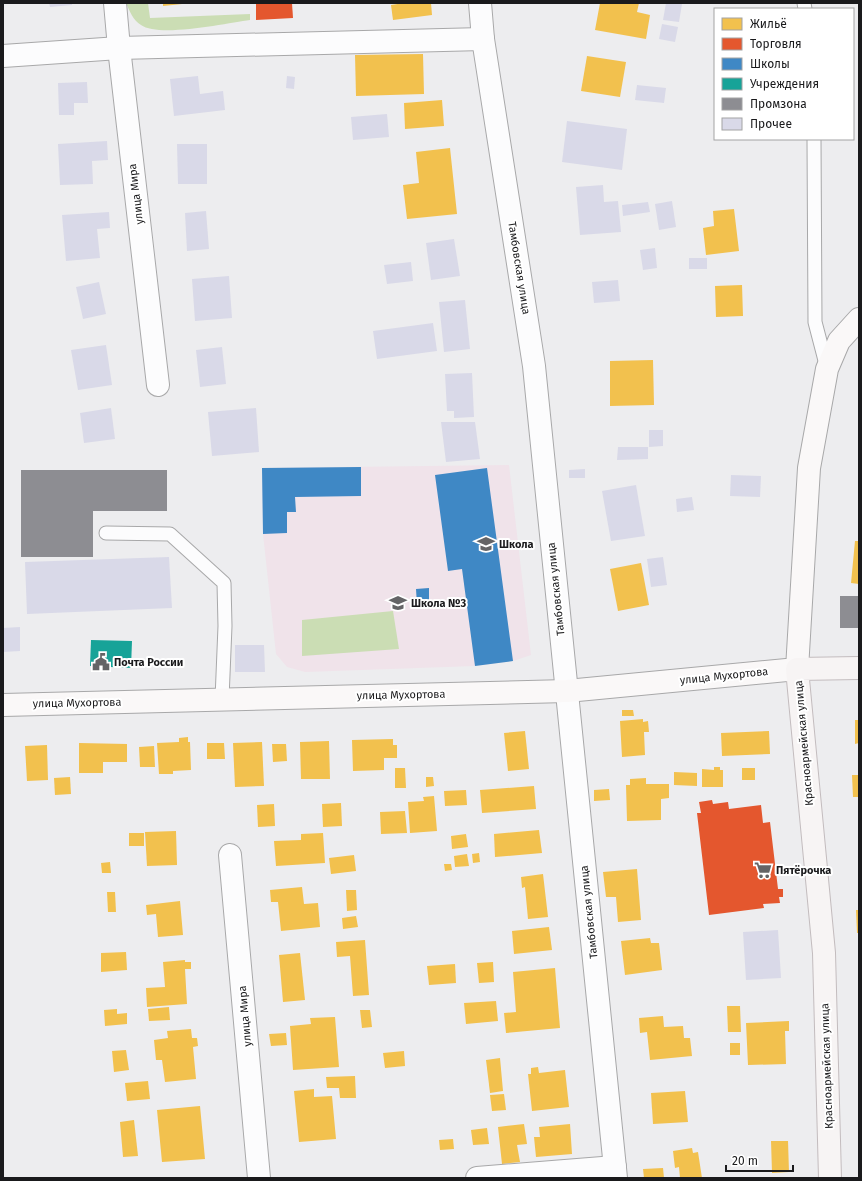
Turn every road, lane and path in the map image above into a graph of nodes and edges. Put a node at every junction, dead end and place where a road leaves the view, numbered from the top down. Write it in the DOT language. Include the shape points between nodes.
graph roads {
  1 [pos="115,3"];
  2 [pos="480,3"];
  3 [pos="483,39"];
  4 [pos="118,48"];
  5 [pos="3,56"];
  6 [pos="814,140"];
  7 [pos="859,319"];
  8 [pos="827,369"];
  9 [pos="158,385"];
  10 [pos="106,533"];
  11 [pos="859,668"];
  12 [pos="798,669"];
  13 [pos="567,691"];
  14 [pos="222,699"];
  15 [pos="3,705"];
  16 [pos="230,855"];
  17 [pos="616,1172"];
  18 [pos="259,1178"];
  19 [pos="477,1178"];
  20 [pos="830,1178"];
  1 -- 4 [label="street, улица Мира"];
  2 -- 3 [label="street, Тамбовская улица"];
  3 -- 4 [label="street"];
  3 -- 13 [label="street, Тамбовская улица" via="534,366"];
  4 -- 5 [label="street"];
  4 -- 9 [label="street, улица Мира"];
  6 -- 8 [label="lane" via="815,322"];
  7 -- 8 [label="street, Красноармейская улица" via="839,341"];
  8 -- 12 [label="street, Красноармейская улица" via="809,468"];
  10 -- 14 [label="lane" via="170,534 224,583"];
  11 -- 12 [label="main road"];
  12 -- 13 [label="street, улица Мухортова"];
  12 -- 20 [label="main road, Красноармейская улица" via="824,953"];
  13 -- 14 [label="street, улица Мухортова"];
  13 -- 17 [label="street, Тамбовская улица"];
  14 -- 15 [label="street, улица Мухортова"];
  16 -- 18 [label="street, улица Мира"];
  17 -- 19 [label="street"];
}
